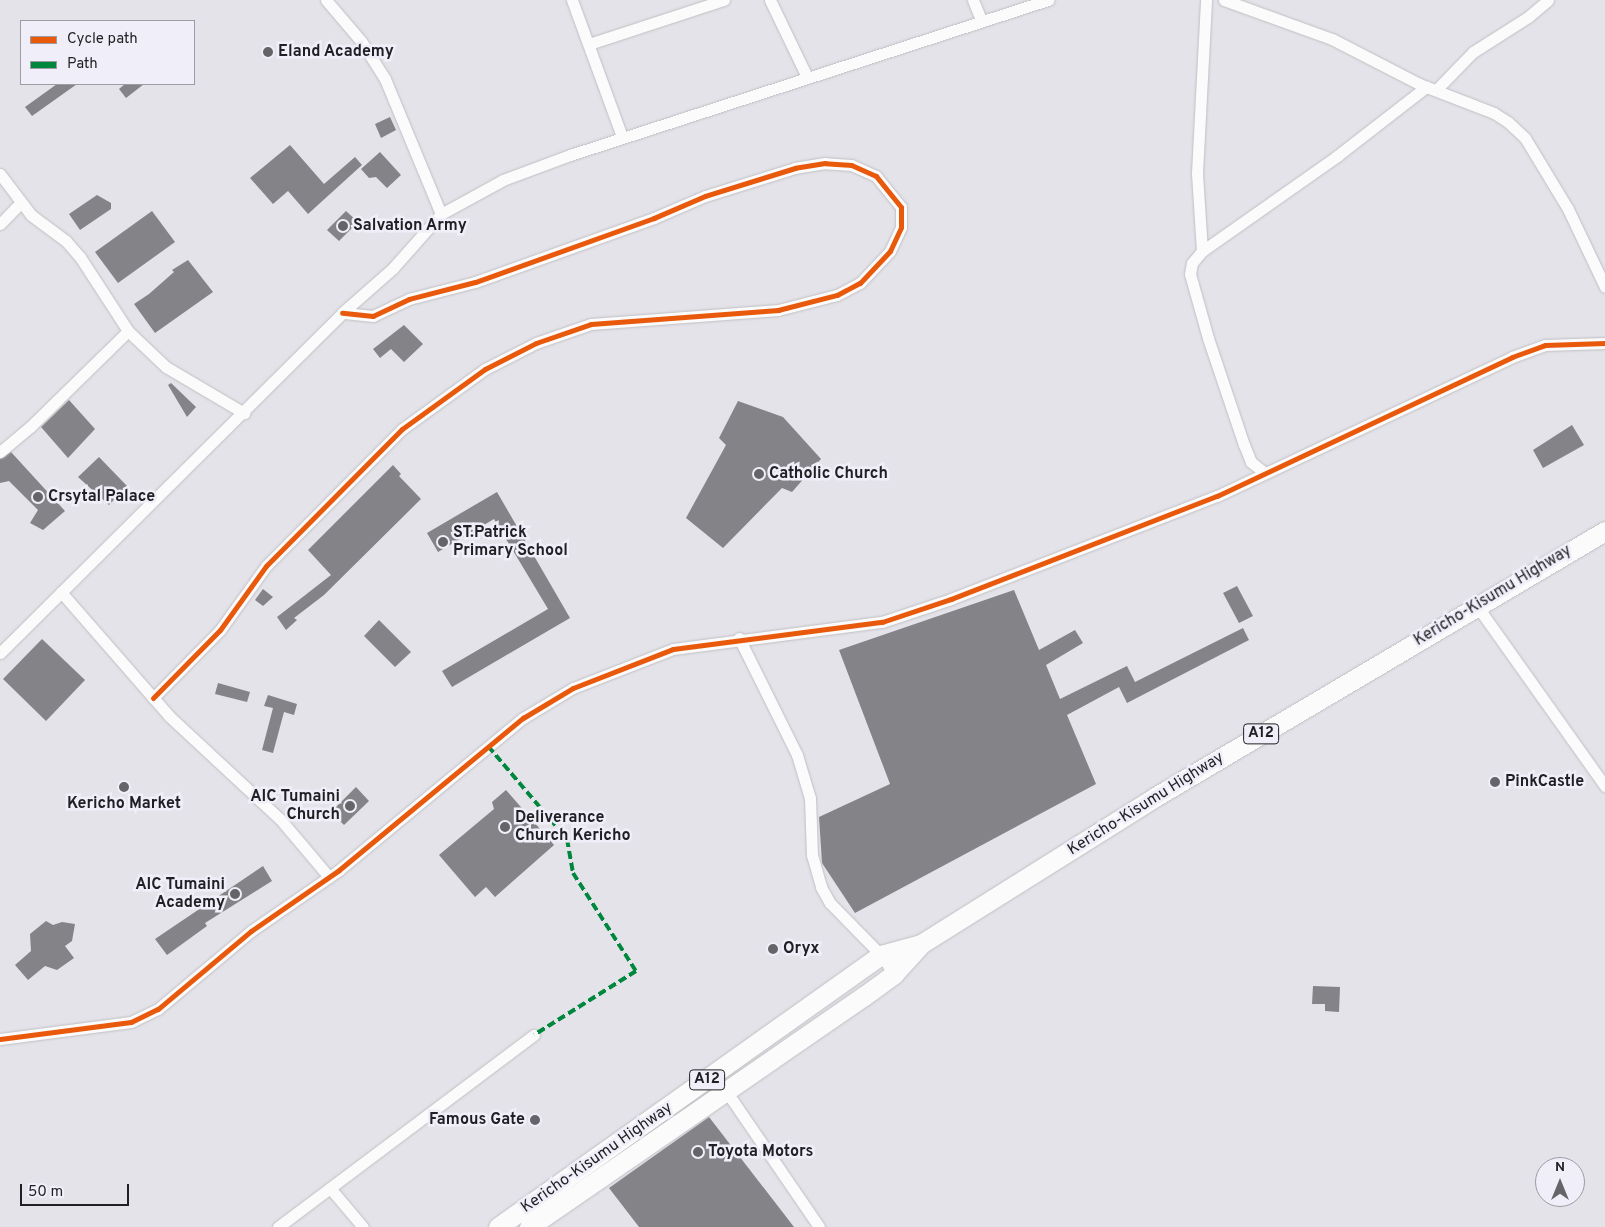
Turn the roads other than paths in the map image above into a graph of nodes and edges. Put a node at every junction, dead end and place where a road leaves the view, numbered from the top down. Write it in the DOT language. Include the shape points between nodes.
graph roads {
  1 [pos="326,0"];
  2 [pos="572,0"];
  3 [pos="724,0"];
  4 [pos="770,0"];
  5 [pos="973,0"];
  6 [pos="1048,0"];
  7 [pos="1206,0"];
  8 [pos="1224,0"];
  9 [pos="1548,0"];
  10 [pos="981,20"];
  11 [pos="589,44"];
  12 [pos="807,77"];
  13 [pos="1431,88"];
  14 [pos="622,137"];
  15 [pos="0,174"];
  16 [pos="19,204"];
  17 [pos="441,214"];
  18 [pos="0,224"];
  19 [pos="1202,251"];
  20 [pos="1605,287"];
  21 [pos="342,313"];
  22 [pos="128,331"];
  23 [pos="1605,343"];
  24 [pos="244,413"];
  25 [pos="0,452"];
  26 [pos="1265,473"];
  27 [pos="1605,531"];
  28 [pos="61,592"];
  29 [pos="1477,606"];
  30 [pos="739,638"];
  31 [pos="0,653"];
  32 [pos="153,698"];
  33 [pos="1605,786"];
  34 [pos="329,877"];
  35 [pos="921,944"];
  36 [pos="881,955"];
  37 [pos="894,974"];
  38 [pos="534,1035"];
  39 [pos="0,1039"];
  40 [pos="726,1091"];
  41 [pos="330,1188"];
  42 [pos="278,1227"];
  43 [pos="363,1227"];
  44 [pos="498,1227"];
  45 [pos="529,1227"];
  46 [pos="819,1227"];
  1 -- 17 [label="street" via="361,41 385,79"];
  2 -- 11 [label="street"];
  3 -- 11 [label="street"];
  4 -- 12 [label="street"];
  5 -- 10 [label="street"];
  6 -- 10 [label="street"];
  7 -- 19 [label="street" via="1197,173"];
  8 -- 13 [label="street" via="1332,39"];
  9 -- 13 [label="street" via="1528,17 1473,52"];
  10 -- 12 [label="street"];
  11 -- 14 [label="street"];
  12 -- 14 [label="street"];
  13 -- 19 [label="street"];
  13 -- 20 [label="street" via="1494,113 1525,138 1568,209"];
  14 -- 17 [label="street" via="503,180"];
  15 -- 16 [label="street"];
  16 -- 18 [label="street"];
  16 -- 22 [label="street" via="66,241 80,257"];
  17 -- 21 [label="street" via="393,268"];
  19 -- 26 [label="street" via="1192,264 1190,274 1208,338 1248,454 1255,467"];
  21 -- 24 [label="street"];
  21 -- 32 [label="street" via="372,316 423,294 476,282 654,218 705,196 795,168 825,163 851,165 876,176 901,207 901,227 890,251 860,283 837,295 778,310 590,324 536,343 485,369 402,429 266,566 220,630"];
  22 -- 24 [label="street" via="166,367"];
  22 -- 25 [label="street" via="43,415"];
  23 -- 26 [label="street" via="1546,345 1512,357"];
  24 -- 28 [label="street"];
  26 -- 30 [label="street" via="1217,496 1035,568 882,622 812,634"];
  27 -- 29 [label="highway, Kericho-Kisumu Highway / A12"];
  28 -- 31 [label="street"];
  28 -- 32 [label="street"];
  29 -- 33 [label="street"];
  29 -- 35 [label="highway, Kericho-Kisumu Highway / A12" via="1155,797"];
  30 -- 34 [label="street" via="673,649 573,688 523,718"];
  30 -- 36 [label="street" via="797,755 810,798 812,854 821,887 830,902"];
  32 -- 34 [label="street" via="280,818"];
  34 -- 39 [label="street" via="251,931 158,1009 145,1016 105,1026"];
  35 -- 36 [label="highway, Kericho-Kisumu Highway / A12"];
  35 -- 37 [label="highway, Kericho-Kisumu Highway / A12"];
  36 -- 37 [label="street"];
  36 -- 44 [label="highway, Kericho-Kisumu Highway / A12"];
  37 -- 40 [label="highway, Kericho-Kisumu Highway / A12"];
  38 -- 41 [label="street"];
  40 -- 45 [label="highway, Kericho-Kisumu Highway / A12"];
  40 -- 46 [label="street"];
  41 -- 42 [label="street"];
  41 -- 43 [label="street"];
}
